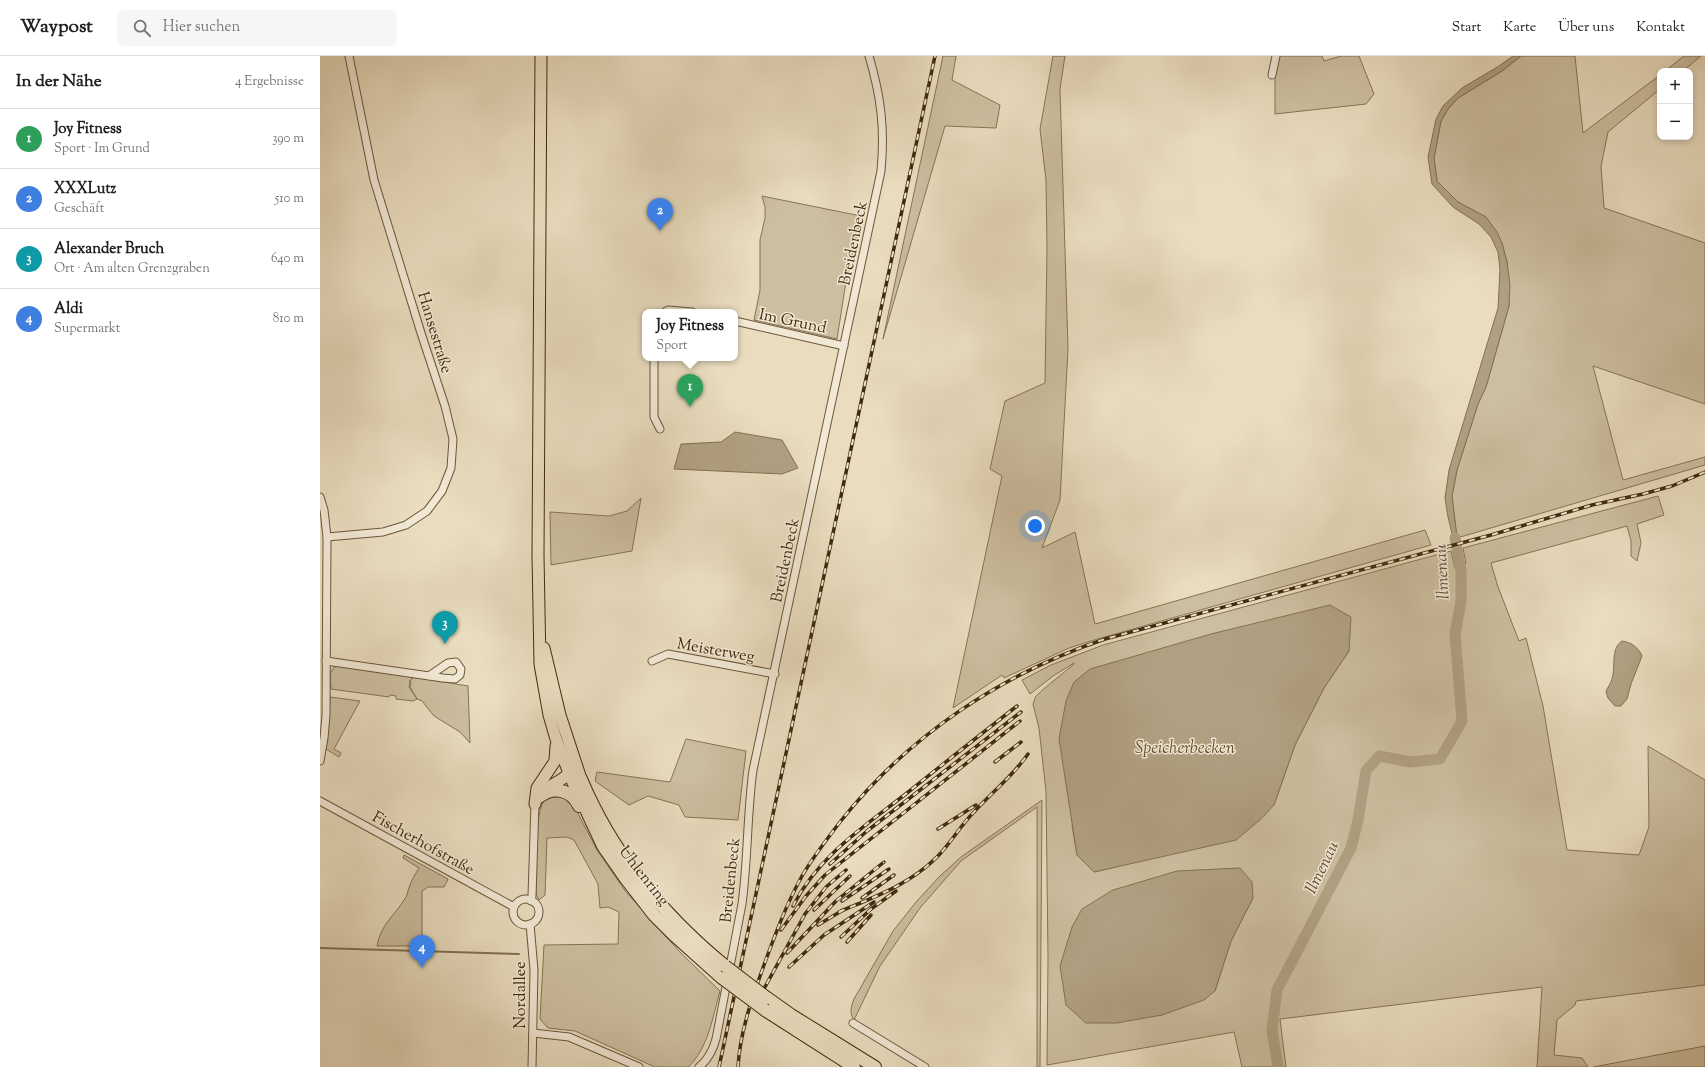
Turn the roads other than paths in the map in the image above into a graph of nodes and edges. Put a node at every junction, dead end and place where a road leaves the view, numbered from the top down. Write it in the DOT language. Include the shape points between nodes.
graph roads {
  1 [pos="349,56"];
  2 [pos="541,56"];
  3 [pos="869,56"];
  4 [pos="1276,56"];
  5 [pos="1272,75"];
  6 [pos="738,322"];
  7 [pos="844,346"];
  8 [pos="654,361"];
  9 [pos="660,429"];
  10 [pos="320,497"];
  11 [pos="327,537"];
  12 [pos="541,637"];
  13 [pos="326,661"];
  14 [pos="652,661"];
  15 [pos="775,674"];
  16 [pos="429,676"];
  17 [pos="556,739"];
  18 [pos="573,759"];
  19 [pos="320,761"];
  20 [pos="569,773"];
  21 [pos="544,779"];
  22 [pos="581,779"];
  23 [pos="537,800"];
  24 [pos="320,801"];
  25 [pos="603,846"];
  26 [pos="531,901"];
  27 [pos="514,907"];
  28 [pos="530,924"];
  29 [pos="724,972"];
  30 [pos="766,1004"];
  31 [pos="853,1023"];
  32 [pos="533,1033"];
  33 [pos="532,1067"];
  34 [pos="639,1067"];
  35 [pos="699,1067"];
  36 [pos="854,1067"];
  37 [pos="875,1067"];
  38 [pos="925,1067"];
  1 -- 11 [label="street, Hansestraße" via="374,180 453,439 451,468 442,491 426,511 406,524 383,532"];
  2 -- 12 [label="main road" via="538,555"];
  3 -- 7 [label="street, Breidenbeck" via="882,110 881,171"];
  4 -- 5 [label="street"];
  6 -- 7 [label="street, Im Grund"];
  7 -- 15 [label="street, Breidenbeck"];
  8 -- 9 [label="street" via="654,417"];
  10 -- 11 [label="street"];
  11 -- 13 [label="street"];
  12 -- 17 [label="main road" via="540,664"];
  12 -- 18 [label="main road"];
  13 -- 16 [label="street"];
  13 -- 19 [label="street" via="326,715"];
  14 -- 15 [label="street, Meisterweg" via="668,654"];
  15 -- 35 [label="street, Breidenbeck" via="752,776 741,914 716,1039 712,1051"];
  17 -- 20 [label="main road"];
  17 -- 21 [label="main road" via="556,759"];
  18 -- 20 [label="main road"];
  18 -- 22 [label="main road"];
  20 -- 21 [label="main road" via="556,774"];
  20 -- 22 [label="main road"];
  20 -- 23 [label="main road" via="565,778 550,785"];
  20 -- 25 [label="highway, Uhlenring"];
  21 -- 23 [label="main road" via="537,788"];
  22 -- 29 [label="highway, Uhlenring" via="607,831 643,883"];
  23 -- 25 [label="highway" via="545,793 556,790 572,796"];
  23 -- 26 [label="street"];
  24 -- 27 [label="street, Fischerhofstraße"];
  25 -- 29 [label="highway, Uhlenring" via="654,915 693,953"];
  26 -- 27 [label="street" via="522,900"];
  26 -- 28 [label="street" via="536,904 539,911 538,917"];
  27 -- 28 [label="street" via="517,921 524,925"];
  28 -- 32 [label="street, Nordallee" via="534,970"];
  29 -- 30 [label="highway, bridge"];
  30 -- 36 [label="highway"];
  30 -- 37 [label="highway" via="791,1015"];
  31 -- 38 [label="street"];
  32 -- 33 [label="street, Nordallee"];
  32 -- 34 [label="street" via="576,1039"];
}
